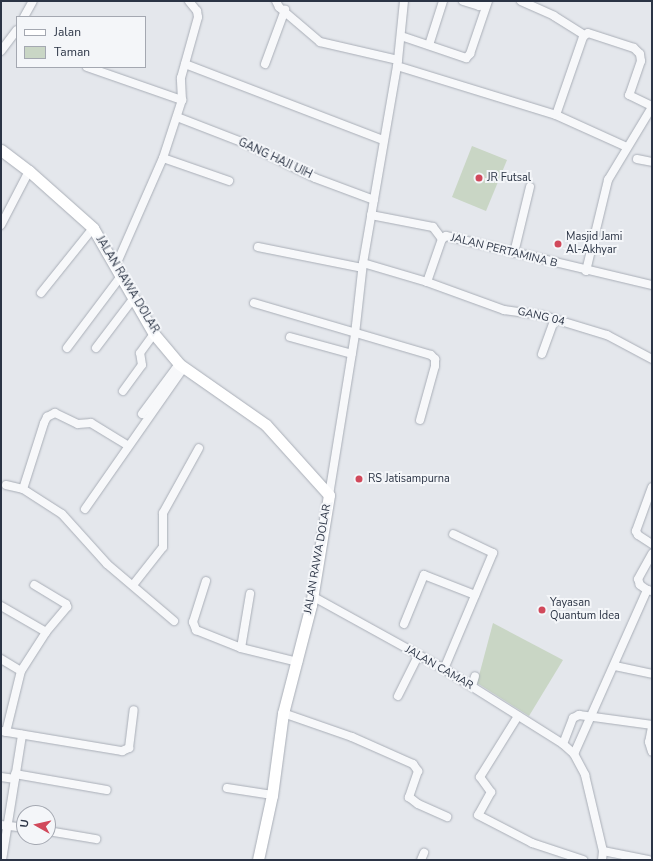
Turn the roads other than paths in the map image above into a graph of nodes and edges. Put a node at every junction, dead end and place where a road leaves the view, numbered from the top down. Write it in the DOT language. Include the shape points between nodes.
graph roads {
  1 [pos="189,1"];
  2 [pos="276,1"];
  3 [pos="404,1"];
  4 [pos="443,1"];
  5 [pos="463,1"];
  6 [pos="482,1"];
  7 [pos="488,1"];
  8 [pos="521,1"];
  9 [pos="31,2"];
  10 [pos="285,10"];
  11 [pos="24,16"];
  12 [pos="16,31"];
  13 [pos="585,35"];
  14 [pos="401,36"];
  15 [pos="429,45"];
  16 [pos="1,51"];
  17 [pos="398,63"];
  18 [pos="185,64"];
  19 [pos="265,64"];
  20 [pos="90,68"];
  21 [pos="182,100"];
  22 [pos="652,108"];
  23 [pos="556,115"];
  24 [pos="177,117"];
  25 [pos="383,140"];
  26 [pos="627,147"];
  27 [pos="1,150"];
  28 [pos="163,158"];
  29 [pos="637,159"];
  30 [pos="652,162"];
  31 [pos="29,171"];
  32 [pos="228,181"];
  33 [pos="530,187"];
  34 [pos="374,200"];
  35 [pos="371,215"];
  36 [pos="1,225"];
  37 [pos="92,228"];
  38 [pos="442,239"];
  39 [pos="258,248"];
  40 [pos="514,253"];
  41 [pos="116,265"];
  42 [pos="363,265"];
  43 [pos="586,271"];
  44 [pos="121,276"];
  45 [pos="427,282"];
  46 [pos="652,285"];
  47 [pos="41,293"];
  48 [pos="134,299"];
  49 [pos="254,303"];
  50 [pos="555,319"];
  51 [pos="154,334"];
  52 [pos="355,334"];
  53 [pos="290,337"];
  54 [pos="67,348"];
  55 [pos="96,348"];
  56 [pos="352,354"];
  57 [pos="542,354"];
  58 [pos="652,359"];
  59 [pos="182,366"];
  60 [pos="122,391"];
  61 [pos="142,414"];
  62 [pos="420,420"];
  63 [pos="127,445"];
  64 [pos="199,448"];
  65 [pos="6,485"];
  66 [pos="652,487"];
  67 [pos="23,489"];
  68 [pos="329,495"];
  69 [pos="85,509"];
  70 [pos="453,534"];
  71 [pos="652,544"];
  72 [pos="652,554"];
  73 [pos="206,581"];
  74 [pos="34,585"];
  75 [pos="133,585"];
  76 [pos="650,591"];
  77 [pos="250,594"];
  78 [pos="475,595"];
  79 [pos="312,596"];
  80 [pos="1,606"];
  81 [pos="174,621"];
  82 [pos="404,624"];
  83 [pos="46,632"];
  84 [pos="241,648"];
  85 [pos="418,656"];
  86 [pos="1,659"];
  87 [pos="298,662"];
  88 [pos="615,666"];
  89 [pos="444,669"];
  90 [pos="21,671"];
  91 [pos="652,674"];
  92 [pos="475,676"];
  93 [pos="472,686"];
  94 [pos="398,696"];
  95 [pos="134,710"];
  96 [pos="283,713"];
  97 [pos="518,716"];
  98 [pos="593,716"];
  99 [pos="652,726"];
  100 [pos="4,732"];
  101 [pos="22,735"];
  102 [pos="563,744"];
  103 [pos="652,752"];
  104 [pos="574,754"];
  105 [pos="1,777"];
  106 [pos="15,777"];
  107 [pos="227,788"];
  108 [pos="107,790"];
  109 [pos="272,795"];
  110 [pos="446,817"];
  111 [pos="4,825"];
  112 [pos="16,827"];
  113 [pos="56,832"];
  114 [pos="96,839"];
  115 [pos="603,850"];
  116 [pos="2,860"];
  117 [pos="258,860"];
  118 [pos="583,860"];
  119 [pos="602,860"];
  120 [pos="648,860"];
  1 -- 18 [label="street" via="197,11 198,17"];
  2 -- 10 [label="street"];
  3 -- 14 [label="street"];
  4 -- 15 [label="street"];
  5 -- 6 [label="street" via="479,6"];
  7 -- 15 [label="street" via="468,57 462,58"];
  8 -- 13 [label="street" via="554,16"];
  9 -- 11 [label="street"];
  10 -- 17 [label="street" via="320,42"];
  10 -- 19 [label="street"];
  12 -- 16 [label="street"];
  13 -- 22 [label="street" via="588,33 634,48 640,54 641,61 629,95"];
  13 -- 23 [label="street"];
  14 -- 15 [label="street"];
  14 -- 17 [label="street"];
  17 -- 23 [label="street"];
  17 -- 25 [label="street"];
  18 -- 21 [label="street" via="181,78"];
  18 -- 25 [label="street"];
  20 -- 21 [label="street"];
  21 -- 24 [label="street"];
  22 -- 26 [label="street"];
  23 -- 26 [label="street"];
  24 -- 28 [label="street"];
  24 -- 34 [label="street, GANG HAJI UIH" via="244,143 315,178"];
  25 -- 34 [label="street"];
  26 -- 43 [label="street" via="608,180"];
  27 -- 31 [label="street, JALAN RAWA DOLAR"];
  28 -- 32 [label="street"];
  28 -- 41 [label="street"];
  29 -- 30 [label="street"];
  31 -- 36 [label="street"];
  31 -- 37 [label="street, JALAN RAWA DOLAR"];
  33 -- 40 [label="street"];
  34 -- 35 [label="street"];
  35 -- 38 [label="street" via="433,227"];
  35 -- 42 [label="street"];
  37 -- 41 [label="street, JALAN RAWA DOLAR"];
  37 -- 47 [label="street"];
  38 -- 40 [label="street, JALAN PERTAMINA B" via="446,236"];
  38 -- 45 [label="street, JALAN PERTAMINA B"];
  39 -- 42 [label="street"];
  40 -- 43 [label="street, JALAN PERTAMINA B"];
  41 -- 44 [label="street, JALAN RAWA DOLAR"];
  42 -- 45 [label="street"];
  42 -- 52 [label="street"];
  43 -- 46 [label="street, JALAN PERTAMINA B"];
  44 -- 48 [label="street, JALAN RAWA DOLAR"];
  44 -- 54 [label="street"];
  45 -- 50 [label="street, GANG 04" via="504,310"];
  48 -- 51 [label="street, JALAN RAWA DOLAR"];
  48 -- 55 [label="street"];
  49 -- 52 [label="street"];
  50 -- 57 [label="street"];
  50 -- 58 [label="street, GANG 04" via="608,335"];
  51 -- 59 [label="street, JALAN RAWA DOLAR"];
  51 -- 60 [label="street" via="140,353 142,365"];
  52 -- 56 [label="street"];
  52 -- 62 [label="street" via="433,356 435,366"];
  53 -- 56 [label="street"];
  56 -- 68 [label="street"];
  59 -- 61 [label="street"];
  59 -- 63 [label="street"];
  59 -- 68 [label="street, JALAN RAWA DOLAR" via="266,425"];
  63 -- 67 [label="street" via="91,423 78,424 55,413 47,417 44,423"];
  63 -- 69 [label="street"];
  64 -- 75 [label="street" via="163,513 163,547"];
  65 -- 67 [label="street"];
  66 -- 71 [label="street" via="636,531"];
  67 -- 75 [label="street" via="62,514 107,564"];
  68 -- 79 [label="street, JALAN RAWA DOLAR"];
  70 -- 78 [label="street" via="493,553"];
  72 -- 76 [label="street" via="638,579 640,585"];
  73 -- 84 [label="street" via="194,627 201,634"];
  74 -- 83 [label="street" via="67,606"];
  75 -- 81 [label="street"];
  76 -- 88 [label="street"];
  77 -- 84 [label="street"];
  78 -- 82 [label="street" via="424,575"];
  78 -- 89 [label="street"];
  79 -- 85 [label="street, JALAN CAMAR"];
  79 -- 87 [label="street, JALAN RAWA DOLAR"];
  80 -- 83 [label="street"];
  83 -- 90 [label="street"];
  84 -- 87 [label="street"];
  85 -- 89 [label="street, JALAN CAMAR"];
  85 -- 94 [label="street"];
  86 -- 90 [label="street"];
  87 -- 96 [label="street, JALAN RAWA DOLAR"];
  88 -- 91 [label="street"];
  88 -- 98 [label="street"];
  89 -- 93 [label="street, JALAN CAMAR"];
  90 -- 100 [label="street"];
  92 -- 93 [label="street"];
  93 -- 97 [label="street, JALAN CAMAR"];
  95 -- 101 [label="street" via="129,748 126,750"];
  96 -- 109 [label="street, JALAN RAWA DOLAR"];
  96 -- 110 [label="street" via="352,737 414,764 418,771 409,797"];
  97 -- 102 [label="street, JALAN CAMAR"];
  97 -- 118 [label="street" via="480,778 489,787 490,792 478,815 532,843"];
  98 -- 99 [label="street"];
  98 -- 102 [label="street" via="579,715 573,718"];
  98 -- 104 [label="street"];
  99 -- 103 [label="street" via="649,742"];
  100 -- 101 [label="street"];
  101 -- 106 [label="street"];
  102 -- 104 [label="street, JALAN CAMAR"];
  104 -- 115 [label="street, JALAN CAMAR" via="585,775"];
  105 -- 106 [label="street"];
  106 -- 108 [label="street"];
  106 -- 111 [label="street"];
  107 -- 109 [label="street"];
  109 -- 117 [label="street, JALAN RAWA DOLAR"];
  111 -- 112 [label="street"];
  111 -- 116 [label="street"];
  113 -- 114 [label="street"];
  115 -- 119 [label="street, JALAN CAMAR"];
  115 -- 120 [label="street"];
}
